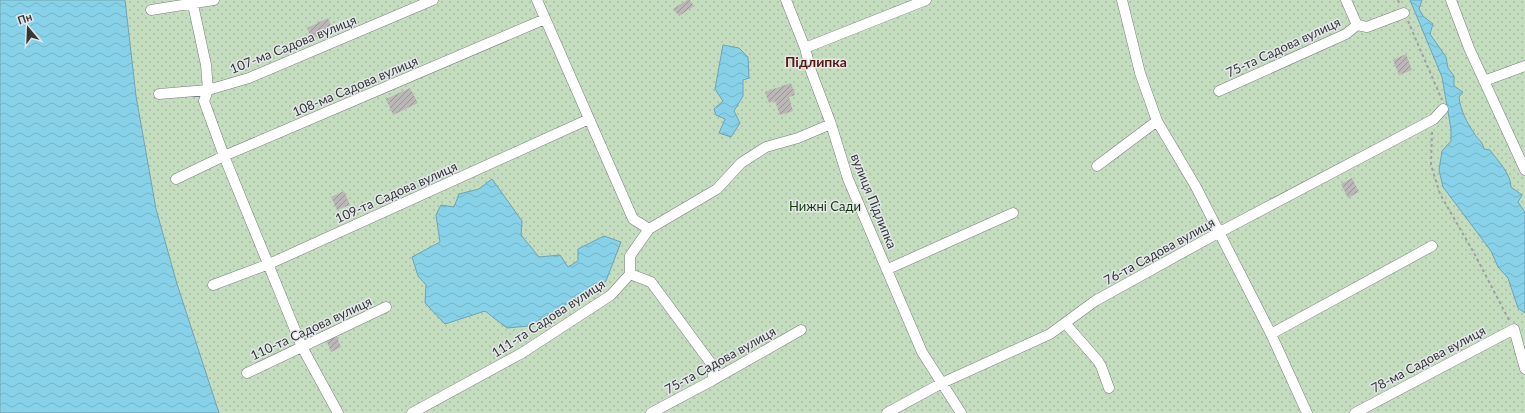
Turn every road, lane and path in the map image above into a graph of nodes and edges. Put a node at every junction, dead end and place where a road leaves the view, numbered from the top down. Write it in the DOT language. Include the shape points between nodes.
graph roads {
  1 [pos="214,0"];
  2 [pos="433,0"];
  3 [pos="537,0"];
  4 [pos="786,0"];
  5 [pos="926,0"];
  6 [pos="1122,0"];
  7 [pos="1346,0"];
  8 [pos="1451,0"];
  9 [pos="192,2"];
  10 [pos="151,10"];
  11 [pos="1404,12"];
  12 [pos="545,19"];
  13 [pos="1357,25"];
  14 [pos="805,48"];
  15 [pos="1525,66"];
  16 [pos="1484,81"];
  17 [pos="208,90"];
  18 [pos="1219,91"];
  19 [pos="159,94"];
  20 [pos="1443,109"];
  21 [pos="589,119"];
  22 [pos="1434,119"];
  23 [pos="1157,121"];
  24 [pos="831,124"];
  25 [pos="224,156"];
  26 [pos="1097,166"];
  27 [pos="1525,170"];
  28 [pos="176,179"];
  29 [pos="1013,213"];
  30 [pos="649,228"];
  31 [pos="1218,233"];
  32 [pos="1432,246"];
  33 [pos="268,264"];
  34 [pos="888,269"];
  35 [pos="630,274"];
  36 [pos="213,286"];
  37 [pos="386,307"];
  38 [pos="1065,323"];
  39 [pos="1514,329"];
  40 [pos="801,330"];
  41 [pos="1271,334"];
  42 [pos="302,347"];
  43 [pos="1525,369"];
  44 [pos="247,373"];
  45 [pos="713,380"];
  46 [pos="942,383"];
  47 [pos="1109,388"];
  48 [pos="338,413"];
  49 [pos="412,413"];
  50 [pos="651,413"];
  51 [pos="887,413"];
  52 [pos="961,413"];
  53 [pos="1307,413"];
  54 [pos="1355,413"];
  1 -- 9 [label="street"];
  2 -- 17 [label="street, 107-ма Садова вулиця" via="248,78"];
  3 -- 12 [label="street"];
  4 -- 14 [label="street, вулиця Підлипка"];
  5 -- 14 [label="street"];
  6 -- 23 [label="street" via="1140,73"];
  7 -- 13 [label="street"];
  8 -- 16 [label="street"];
  9 -- 10 [label="street"];
  9 -- 17 [label="street" via="206,65"];
  11 -- 13 [label="street" via="1367,28"];
  11 -- 20 [label="path" via="1442,96"];
  12 -- 21 [label="street"];
  12 -- 25 [label="street, 108-ма Садова вулиця"];
  13 -- 18 [label="street, 75-та Садова вулиця" via="1346,34"];
  14 -- 24 [label="street, вулиця Підлипка"];
  15 -- 16 [label="street"];
  16 -- 27 [label="street"];
  17 -- 19 [label="street, 107-ма Садова вулиця"];
  17 -- 25 [label="street" via="204,101"];
  20 -- 22 [label="street, 76-та Садова вулиця"];
  21 -- 30 [label="street" via="633,220"];
  21 -- 33 [label="street, 109-та Садова вулиця"];
  22 -- 31 [label="street, 76-та Садова вулиця"];
  22 -- 39 [label="path" via="1431,165 1440,194"];
  23 -- 26 [label="street"];
  23 -- 31 [label="street" via="1196,187"];
  24 -- 30 [label="street" via="798,138 766,147 741,163 717,189"];
  24 -- 34 [label="street, вулиця Підлипка" via="848,179"];
  25 -- 28 [label="street, 108-ма Садова вулиця"];
  25 -- 33 [label="street"];
  29 -- 34 [label="street"];
  30 -- 35 [label="street" via="630,256"];
  31 -- 38 [label="street, 76-та Садова вулиця" via="1095,301"];
  31 -- 41 [label="street"];
  32 -- 41 [label="street"];
  33 -- 36 [label="street, 109-та Садова вулиця"];
  33 -- 42 [label="street"];
  34 -- 46 [label="street, вулиця Підлипка" via="922,352"];
  35 -- 45 [label="street" via="651,282 713,366"];
  35 -- 49 [label="street, 111-та Садова вулиця" via="610,295 522,353"];
  37 -- 42 [label="street, 110-та Садова вулиця"];
  38 -- 46 [label="street, 76-та Садова вулиця" via="1050,334"];
  38 -- 47 [label="street" via="1102,366"];
  39 -- 43 [label="street"];
  39 -- 54 [label="street, 78-ма Садова вулиця"];
  40 -- 45 [label="street, 75-та Садова вулиця"];
  41 -- 53 [label="street"];
  42 -- 44 [label="street, 110-та Садова вулиця"];
  42 -- 48 [label="street"];
  45 -- 50 [label="street, 75-та Садова вулиця"];
  46 -- 51 [label="street, 76-та Садова вулиця"];
  46 -- 52 [label="street, вулиця Підлипка"];
}
